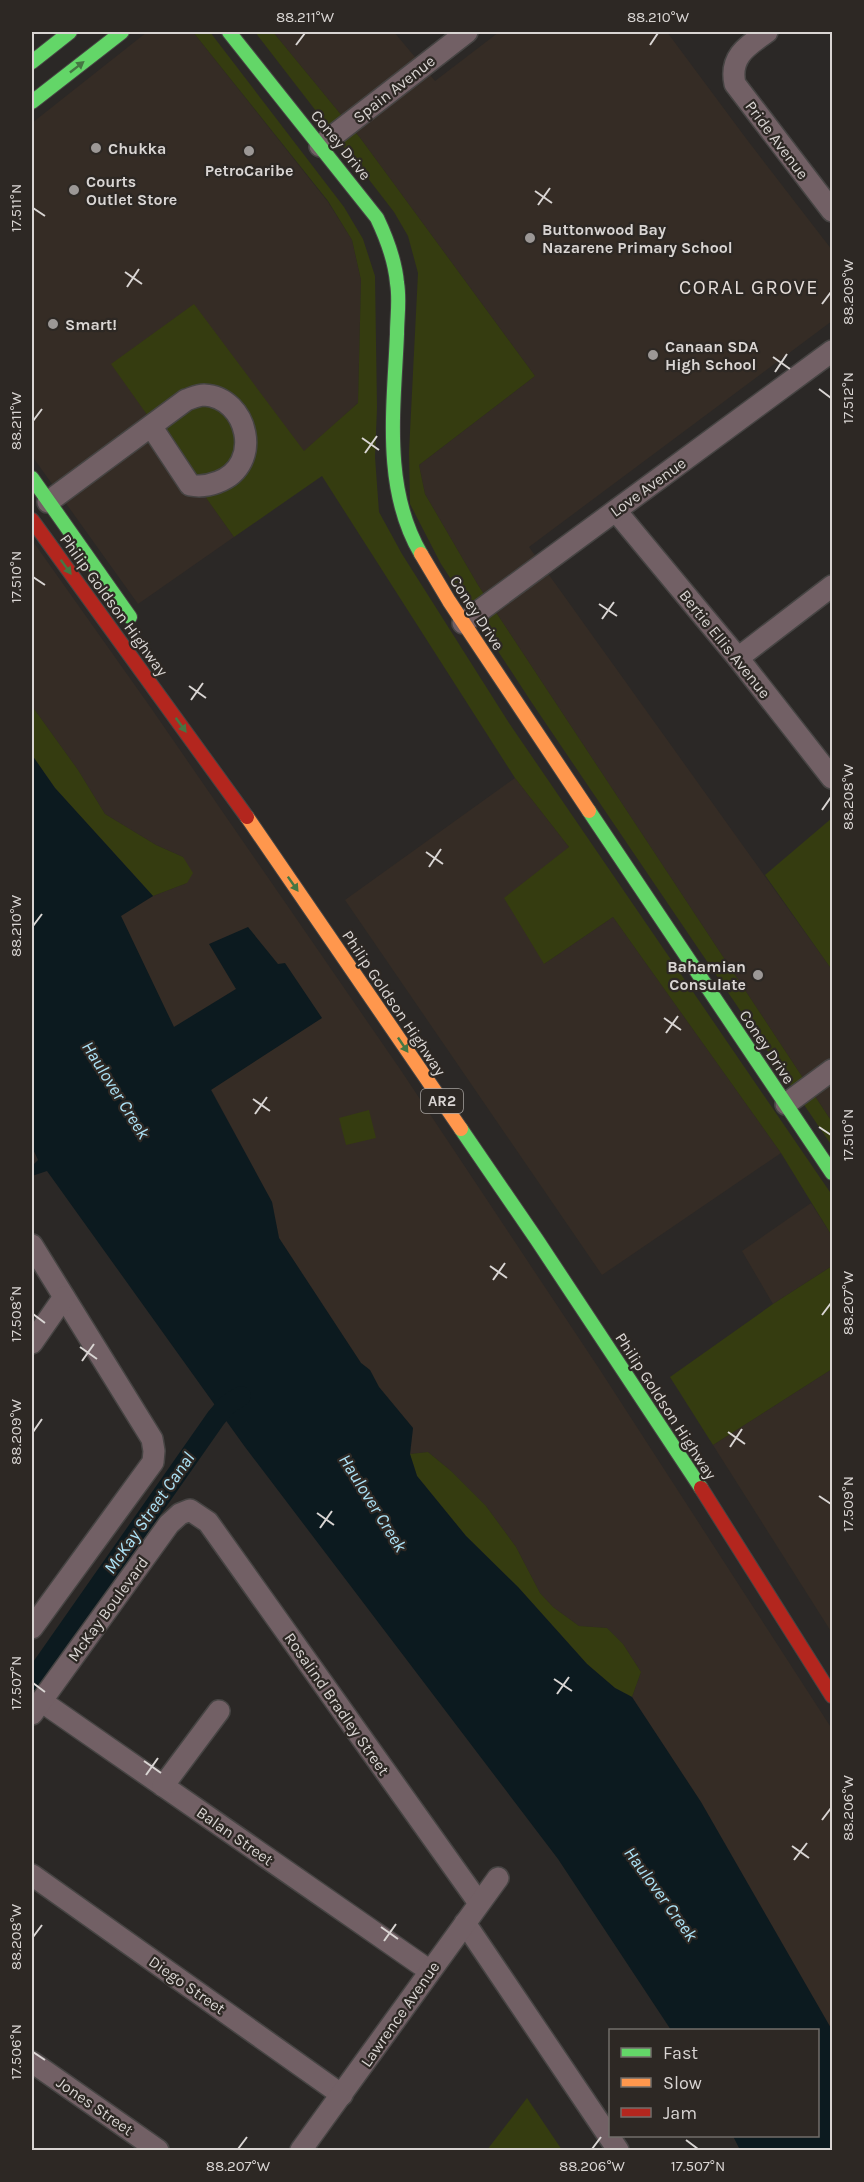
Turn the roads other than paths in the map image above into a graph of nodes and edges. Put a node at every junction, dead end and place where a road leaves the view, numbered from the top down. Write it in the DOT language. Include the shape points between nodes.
graph roads {
  1 [pos="70,32"];
  2 [pos="122,32"];
  3 [pos="229,32"];
  4 [pos="467,32"];
  5 [pos="766,32"];
  6 [pos="32,62"];
  7 [pos="32,102"];
  8 [pos="320,146"];
  9 [pos="832,211"];
  10 [pos="832,351"];
  11 [pos="151,426"];
  12 [pos="32,478"];
  13 [pos="48,502"];
  14 [pos="616,511"];
  15 [pos="32,520"];
  16 [pos="832,586"];
  17 [pos="464,623"];
  18 [pos="136,624"];
  19 [pos="738,658"];
  20 [pos="832,778"];
  21 [pos="832,1070"];
  22 [pos="786,1104"];
  23 [pos="832,1173"];
  24 [pos="32,1245"];
  25 [pos="64,1297"];
  26 [pos="32,1343"];
  27 [pos="190,1510"];
  28 [pos="32,1628"];
  29 [pos="832,1696"];
  30 [pos="36,1708"];
  31 [pos="219,1711"];
  32 [pos="163,1786"];
  33 [pos="32,1875"];
  34 [pos="498,1878"];
  35 [pos="479,1903"];
  36 [pos="465,1923"];
  37 [pos="430,1971"];
  38 [pos="32,2062"];
  39 [pos="342,2096"];
  40 [pos="158,2151"];
  41 [pos="301,2151"];
  42 [pos="618,2151"];
  1 -- 6 [label="main road"];
  7 -- 2 [label="main road, one-way"];
  3 -- 8 [label="main road, Coney Drive"];
  4 -- 8 [label="street, Spain Avenue"];
  5 -- 9 [label="street, Pride Avenue" via="741,53 732,73 735,84"];
  8 -- 17 [label="main road, Coney Drive" via="377,218 395,264 396,484 404,517 418,549"];
  10 -- 14 [label="street, Love Avenue"];
  11 -- 11 [label="street" via="186,400 202,395 218,398 234,409 245,431 242,464 228,478 199,487 190,485"];
  11 -- 13 [label="street"];
  12 -- 13 [label="main road, Philip Goldson Highway"];
  13 -- 18 [label="main road, Philip Goldson Highway"];
  14 -- 17 [label="street, Love Avenue"];
  14 -- 19 [label="street, Bertie Ellis Avenue"];
  15 -- 29 [label="main road, Philip Goldson Highway / AR2, one-way" via="218,775 531,1230"];
  16 -- 19 [label="street"];
  17 -- 22 [label="main road, Coney Drive"];
  19 -- 20 [label="street, Bertie Ellis Avenue"];
  21 -- 22 [label="street"];
  22 -- 23 [label="main road, Coney Drive"];
  24 -- 25 [label="street"];
  25 -- 26 [label="street"];
  25 -- 28 [label="street" via="152,1439 153,1462"];
  27 -- 30 [label="street, McKay Boulevard" via="170,1524"];
  27 -- 35 [label="street, Rosalind Bradley Street" via="208,1522"];
  30 -- 32 [label="street, Balan Street"];
  31 -- 32 [label="street"];
  32 -- 37 [label="street, Balan Street"];
  33 -- 39 [label="street, Diego Street"];
  34 -- 35 [label="street, Lawrence Avenue"];
  35 -- 36 [label="street, Lawrence Avenue"];
  36 -- 37 [label="street, Lawrence Avenue"];
  36 -- 42 [label="street"];
  37 -- 39 [label="street, Lawrence Avenue"];
  38 -- 40 [label="street, Jones Street"];
  39 -- 41 [label="street, Lawrence Avenue"];
}
